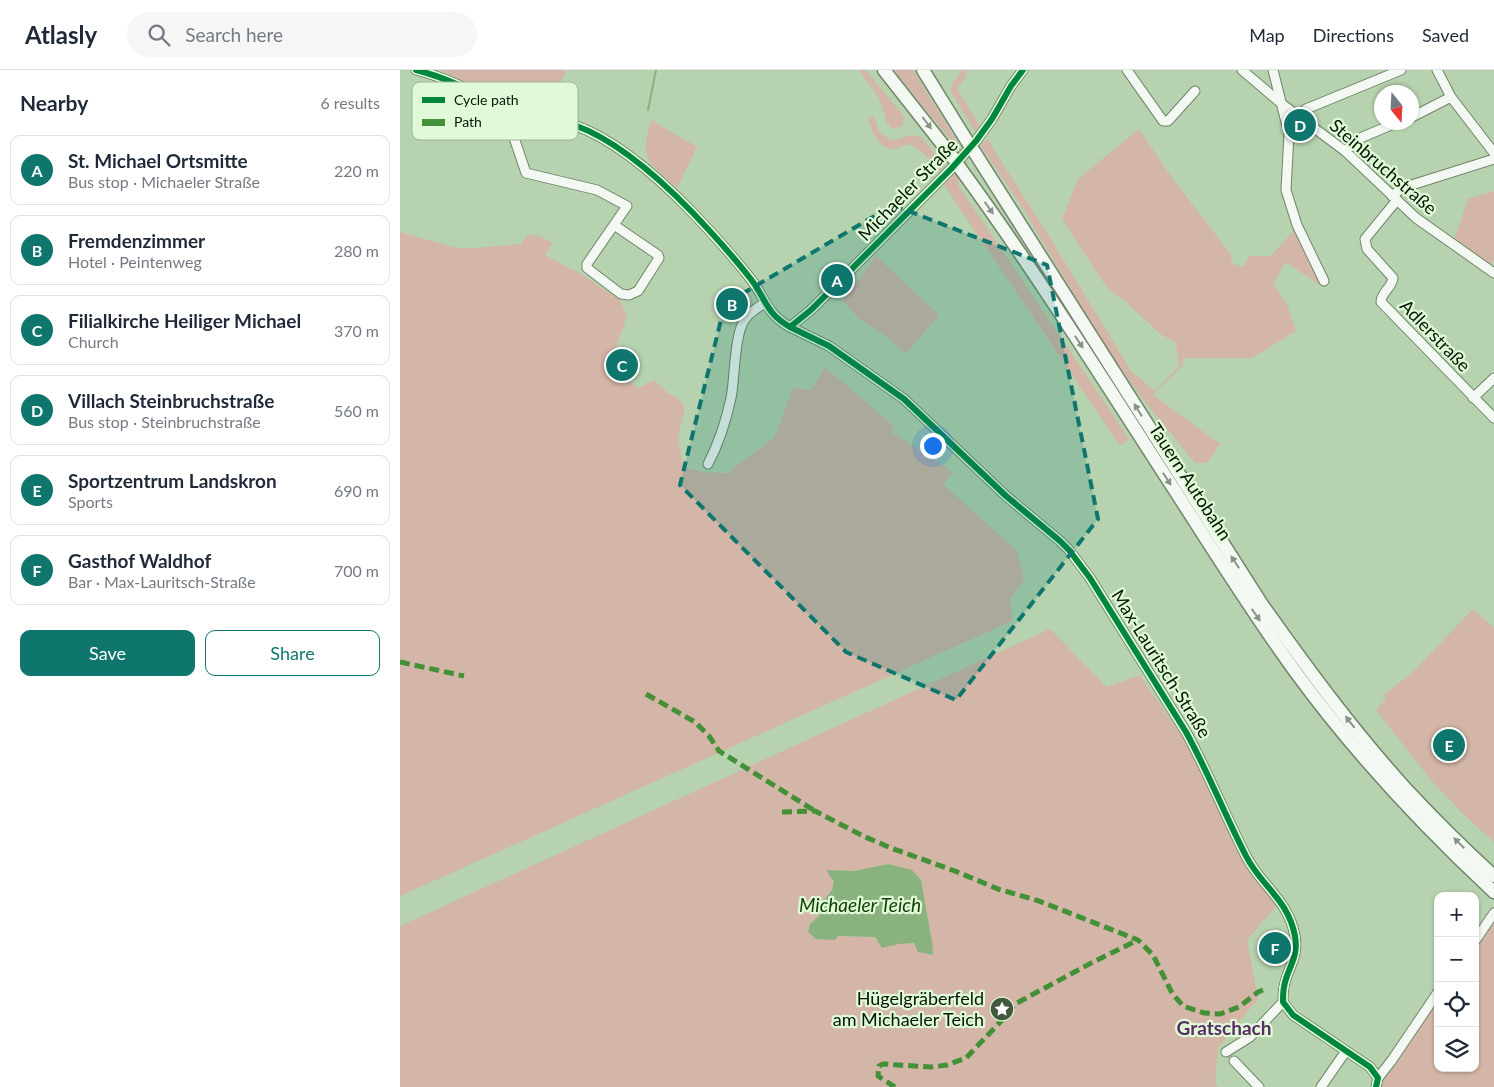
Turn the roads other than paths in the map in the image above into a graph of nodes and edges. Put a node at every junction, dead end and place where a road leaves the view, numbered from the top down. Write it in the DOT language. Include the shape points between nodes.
graph roads {
  1 [pos="416,70"];
  2 [pos="884,70"];
  3 [pos="923,70"];
  4 [pos="1023,70"];
  5 [pos="1127,70"];
  6 [pos="1242,70"];
  7 [pos="1273,70"];
  8 [pos="1401,70"];
  9 [pos="1437,70"];
  10 [pos="449,82"];
  11 [pos="1196,91"];
  12 [pos="1451,97"];
  13 [pos="1282,104"];
  14 [pos="1419,113"];
  15 [pos="1298,117"];
  16 [pos="578,127"];
  17 [pos="1379,130"];
  18 [pos="515,140"];
  19 [pos="1345,152"];
  20 [pos="1494,153"];
  21 [pos="1494,159"];
  22 [pos="1395,198"];
  23 [pos="614,225"];
  24 [pos="1494,273"];
  25 [pos="1324,282"];
  26 [pos="764,303"];
  27 [pos="790,326"];
  28 [pos="1494,378"];
  29 [pos="1473,398"];
  30 [pos="1494,418"];
  31 [pos="708,464"];
  32 [pos="1494,876"];
  33 [pos="1494,892"];
  34 [pos="1492,916"];
  35 [pos="1478,937"];
  36 [pos="1434,998"];
  37 [pos="1282,1002"];
  38 [pos="1346,1051"];
  39 [pos="1226,1052"];
  40 [pos="1234,1061"];
  41 [pos="1378,1078"];
  42 [pos="1259,1087"];
  43 [pos="1321,1087"];
  44 [pos="1376,1087"];
  1 -- 10 [label="street"];
  2 -- 33 [label="highway, Tauern Autobahn, one-way" via="957,164 1042,285 1248,604 1298,675 1352,745 1404,803"];
  32 -- 3 [label="highway, Tauern Autobahn, one-way, bridge" via="1407,790 1358,733 1261,604"];
  4 -- 27 [label="street, Michaeler Straße" via="992,119 951,169 811,310"];
  5 -- 11 [label="street" via="1163,121 1168,121"];
  6 -- 13 [label="street, Steinbruchstraße"];
  7 -- 13 [label="street"];
  8 -- 15 [label="street" via="1306,109"];
  9 -- 12 [label="street"];
  12 -- 14 [label="street"];
  12 -- 20 [label="street"];
  13 -- 15 [label="street, Steinbruchstraße"];
  13 -- 25 [label="street" via="1289,134 1286,190 1297,225"];
  15 -- 19 [label="street, Steinbruchstraße"];
  16 -- 26 [label="street" via="618,147 691,212 751,280"];
  17 -- 19 [label="street" via="1358,139"];
  18 -- 23 [label="street" via="526,173 597,190 627,206"];
  19 -- 22 [label="street, Steinbruchstraße"];
  21 -- 22 [label="street" via="1402,188"];
  22 -- 24 [label="street, Steinbruchstraße"];
  22 -- 29 [label="street, Adlerstraße" via="1365,239 1366,249 1393,278 1381,302"];
  23 -- 23 [label="street" via="659,258 638,291 629,295 621,294 587,268"];
  26 -- 27 [label="street" via="779,320"];
  26 -- 31 [label="street" via="745,318 742,326 731,399 719,442"];
  27 -- 37 [label="street, Max-Lauritsch-Straße" via="829,346 904,398 1006,496 1060,540 1090,578 1186,732 1246,857 1259,878 1279,898 1291,922 1295,952"];
  28 -- 29 [label="street, Adlerstraße"];
  29 -- 30 [label="street, Adlerstraße"];
  34 -- 35 [label="street"];
  36 -- 41 [label="street"];
  37 -- 38 [label="street" via="1293,1015"];
  37 -- 39 [label="street" via="1250,1037"];
  38 -- 41 [label="street" via="1370,1067"];
  38 -- 43 [label="street"];
  40 -- 42 [label="street"];
  41 -- 44 [label="street"];
}
